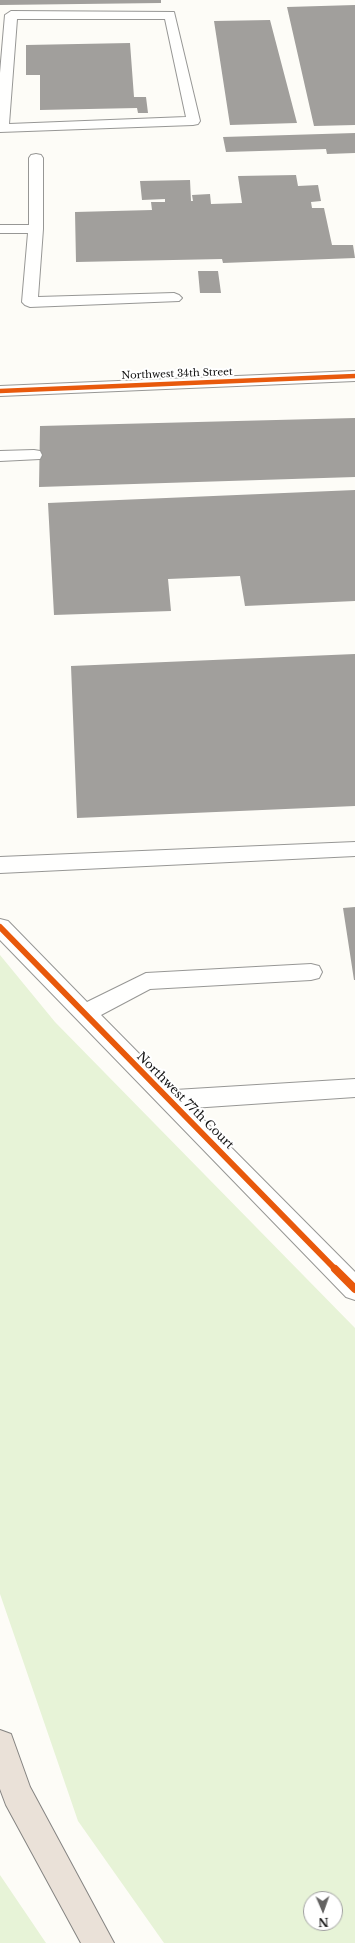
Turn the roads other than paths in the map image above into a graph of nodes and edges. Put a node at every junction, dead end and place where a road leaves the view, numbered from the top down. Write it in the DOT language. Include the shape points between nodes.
graph roads {
  1 [pos="1,128"];
  2 [pos="36,158"];
  3 [pos="36,228"];
  4 [pos="0,229"];
  5 [pos="174,298"];
  6 [pos="355,376"];
  7 [pos="0,391"];
  8 [pos="34,455"];
  9 [pos="0,456"];
  10 [pos="355,849"];
  11 [pos="0,865"];
  12 [pos="0,927"];
  13 [pos="311,972"];
  14 [pos="84,1014"];
  15 [pos="355,1088"];
  16 [pos="169,1100"];
  17 [pos="355,1289"];
  18 [pos="0,1745"];
  19 [pos="98,1943"];
  1 -- 1 [label="street" via="11,15 170,15 193,121"];
  2 -- 3 [label="street"];
  3 -- 4 [label="street"];
  3 -- 5 [label="street" via="30,302"];
  6 -- 7 [label="street, Northwest 34th Street"];
  8 -- 9 [label="street"];
  10 -- 11 [label="street"];
  12 -- 14 [label="street, Northwest 77th Court"];
  13 -- 14 [label="street" via="146,981"];
  14 -- 16 [label="street, Northwest 77th Court"];
  15 -- 16 [label="street"];
  16 -- 17 [label="street, Northwest 77th Court"];
  18 -- 19 [label="highway" via="17,1794"];
}
